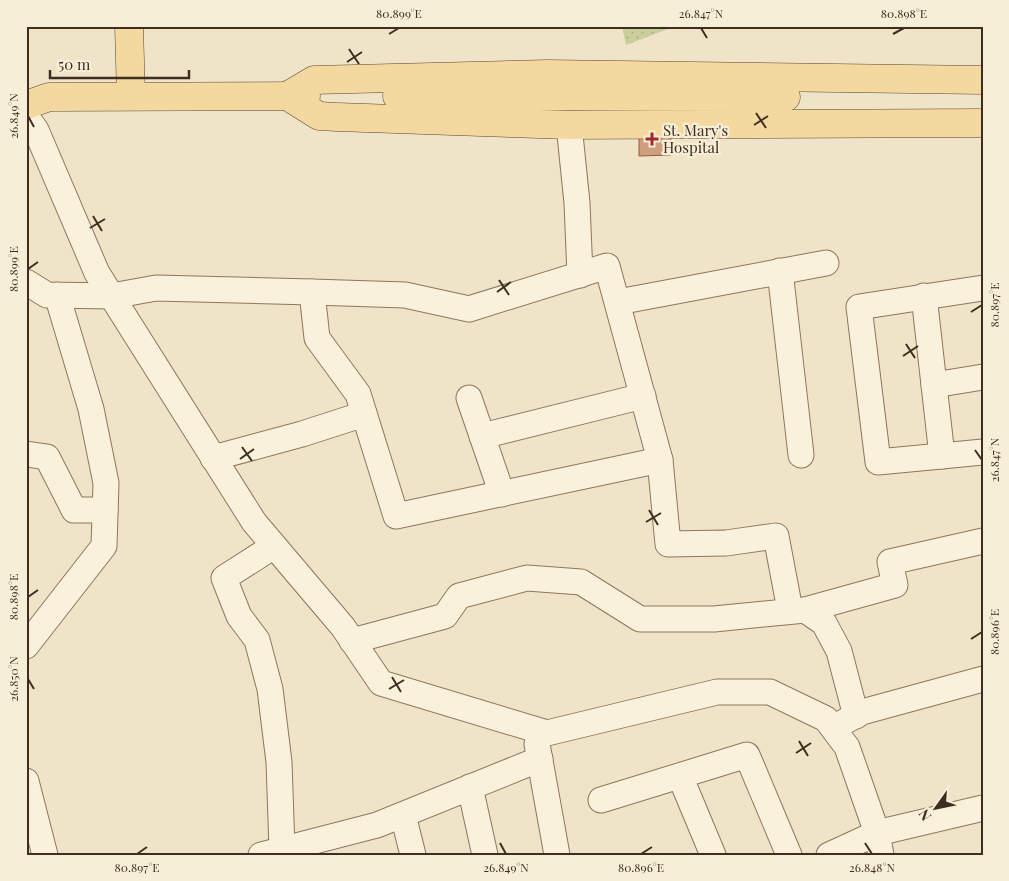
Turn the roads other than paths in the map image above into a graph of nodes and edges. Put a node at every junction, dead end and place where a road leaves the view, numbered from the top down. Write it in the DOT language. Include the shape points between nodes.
graph roads {
  1 [pos="129,26"];
  2 [pos="983,80"];
  3 [pos="130,87"];
  4 [pos="34,96"];
  5 [pos="287,96"];
  6 [pos="983,98"];
  7 [pos="26,116"];
  8 [pos="983,123"];
  9 [pos="569,125"];
  10 [pos="826,263"];
  11 [pos="780,272"];
  12 [pos="580,274"];
  13 [pos="26,282"];
  14 [pos="983,288"];
  15 [pos="312,292"];
  16 [pos="57,295"];
  17 [pos="112,296"];
  18 [pos="924,296"];
  19 [pos="618,302"];
  20 [pos="983,377"];
  21 [pos="934,385"];
  22 [pos="643,396"];
  23 [pos="469,398"];
  24 [pos="364,414"];
  25 [pos="482,436"];
  26 [pos="983,452"];
  27 [pos="26,454"];
  28 [pos="801,455"];
  29 [pos="942,456"];
  30 [pos="213,458"];
  31 [pos="660,460"];
  32 [pos="502,494"];
  33 [pos="105,510"];
  34 [pos="983,542"];
  35 [pos="274,546"];
  36 [pos="797,610"];
  37 [pos="352,641"];
  38 [pos="26,646"];
  39 [pos="983,679"];
  40 [pos="856,716"];
  41 [pos="834,728"];
  42 [pos="535,729"];
  43 [pos="540,758"];
  44 [pos="680,776"];
  45 [pos="26,781"];
  46 [pos="470,787"];
  47 [pos="601,800"];
  48 [pos="983,808"];
  49 [pos="403,815"];
  50 [pos="879,844"];
  51 [pos="337,846"];
  52 [pos="272,852"];
  53 [pos="45,855"];
  54 [pos="413,855"];
  55 [pos="485,855"];
  56 [pos="557,855"];
  57 [pos="713,855"];
  58 [pos="789,855"];
  59 [pos="829,855"];
  1 -- 3 [label="main road"];
  2 -- 5 [label="main road" via="518,75 314,80"];
  3 -- 4 [label="main road"];
  3 -- 5 [label="main road"];
  5 -- 6 [label="main road"];
  5 -- 9 [label="main road" via="319,116"];
  7 -- 17 [label="street" via="36,130 97,273"];
  8 -- 9 [label="main road"];
  9 -- 12 [label="street"];
  10 -- 11 [label="street"];
  11 -- 19 [label="street"];
  11 -- 28 [label="street"];
  12 -- 15 [label="street" via="469,309 405,295"];
  12 -- 19 [label="street" via="607,266"];
  13 -- 16 [label="street" via="47,295"];
  14 -- 18 [label="street"];
  15 -- 17 [label="street" via="156,288"];
  15 -- 24 [label="street" via="317,338 358,394"];
  16 -- 17 [label="street"];
  16 -- 33 [label="street" via="91,409 106,484"];
  17 -- 30 [label="street"];
  18 -- 21 [label="street"];
  18 -- 29 [label="street" via="859,307 878,462"];
  19 -- 22 [label="street"];
  20 -- 21 [label="street"];
  21 -- 29 [label="street"];
  22 -- 25 [label="street"];
  22 -- 31 [label="street"];
  23 -- 25 [label="street"];
  24 -- 30 [label="street"];
  24 -- 32 [label="street" via="396,516"];
  25 -- 32 [label="street"];
  26 -- 29 [label="street"];
  27 -- 33 [label="street" via="47,457 74,510"];
  30 -- 35 [label="street" via="254,522"];
  31 -- 32 [label="street"];
  31 -- 36 [label="street" via="668,544 726,543 776,536"];
  33 -- 38 [label="street" via="104,546"];
  34 -- 36 [label="street" via="890,562 895,585"];
  35 -- 37 [label="street"];
  35 -- 52 [label="street" via="224,578 239,616 257,640 270,689 279,762"];
  36 -- 37 [label="street" via="714,619 640,619 581,582 527,578 459,596 445,616"];
  36 -- 40 [label="street" via="824,623 838,651"];
  37 -- 42 [label="street" via="381,683"];
  39 -- 40 [label="street"];
  40 -- 41 [label="street"];
  41 -- 42 [label="street" via="826,719 770,692 717,692 547,732"];
  41 -- 50 [label="street" via="847,747"];
  42 -- 43 [label="street"];
  43 -- 46 [label="street"];
  43 -- 56 [label="street"];
  44 -- 47 [label="street"];
  44 -- 57 [label="street"];
  44 -- 58 [label="street" via="747,755"];
  45 -- 53 [label="street"];
  46 -- 49 [label="street"];
  46 -- 55 [label="street"];
  48 -- 50 [label="street"];
  49 -- 51 [label="street"];
  49 -- 54 [label="street"];
  50 -- 59 [label="street"];
  51 -- 52 [label="street"];
}
